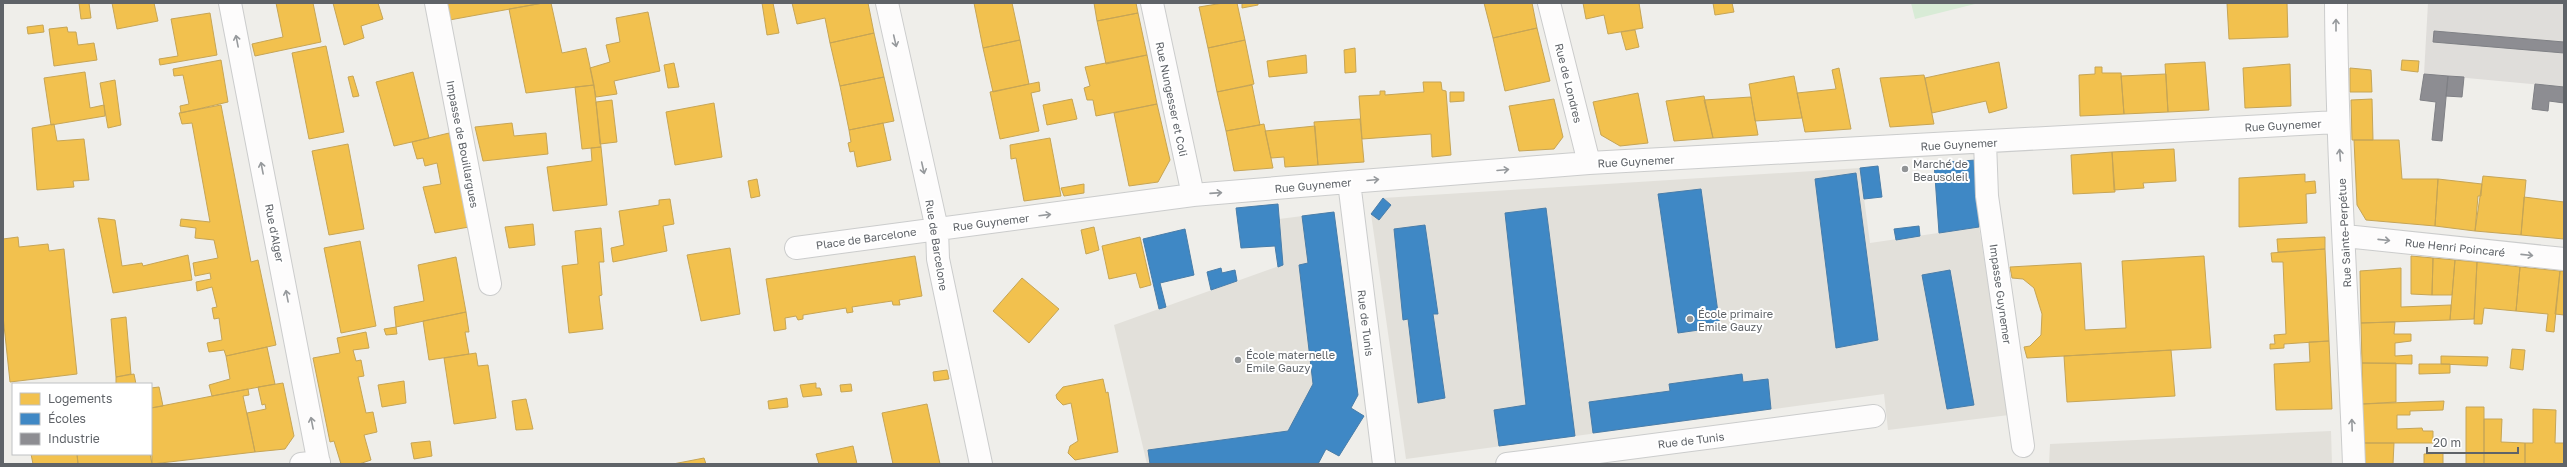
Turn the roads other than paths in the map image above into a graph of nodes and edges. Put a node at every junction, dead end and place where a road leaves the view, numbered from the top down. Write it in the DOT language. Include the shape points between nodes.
graph roads {
  1 [pos="230,3"];
  2 [pos="436,3"];
  3 [pos="887,3"];
  4 [pos="1152,3"];
  5 [pos="1549,3"];
  6 [pos="2336,3"];
  7 [pos="2337,122"];
  8 [pos="1986,142"];
  9 [pos="1589,163"];
  10 [pos="1349,182"];
  11 [pos="1193,195"];
  12 [pos="937,228"];
  13 [pos="2345,236"];
  14 [pos="796,248"];
  15 [pos="2564,258"];
  16 [pos="490,284"];
  17 [pos="1874,416"];
  18 [pos="2023,446"];
  19 [pos="313,463"];
  20 [pos="981,464"];
  21 [pos="1384,464"];
  22 [pos="1507,464"];
  23 [pos="2354,464"];
  19 -- 1 [label="street, Rue d'Alger, one-way"];
  2 -- 16 [label="street, Impasse de Bouillargues"];
  3 -- 12 [label="street, Rue de Barcelone, one-way"];
  4 -- 11 [label="street, Rue Nungesser et Coli"];
  5 -- 9 [label="street, Rue de Londres"];
  7 -- 6 [label="street, Rue Sainte-Perpétue, one-way"];
  7 -- 8 [label="street, Rue Guynemer"];
  13 -- 7 [label="street, Rue Sainte-Perpétue, one-way"];
  8 -- 9 [label="street, Rue Guynemer"];
  8 -- 18 [label="street, Impasse Guynemer" via="1987,196"];
  10 -- 9 [label="street, Rue Guynemer, one-way"];
  11 -- 10 [label="street, Rue Guynemer, one-way"];
  10 -- 21 [label="street, Rue de Tunis"];
  12 -- 11 [label="street, Rue Guynemer, one-way"];
  12 -- 14 [label="street, Place de Barcelone"];
  12 -- 20 [label="street, Rue de Barcelone" via="938,259"];
  13 -- 15 [label="street, Rue Henri Poincaré, one-way"];
  23 -- 13 [label="street, Rue Sainte-Perpétue, one-way"];
  17 -- 22 [label="street, Rue de Tunis"];
}
